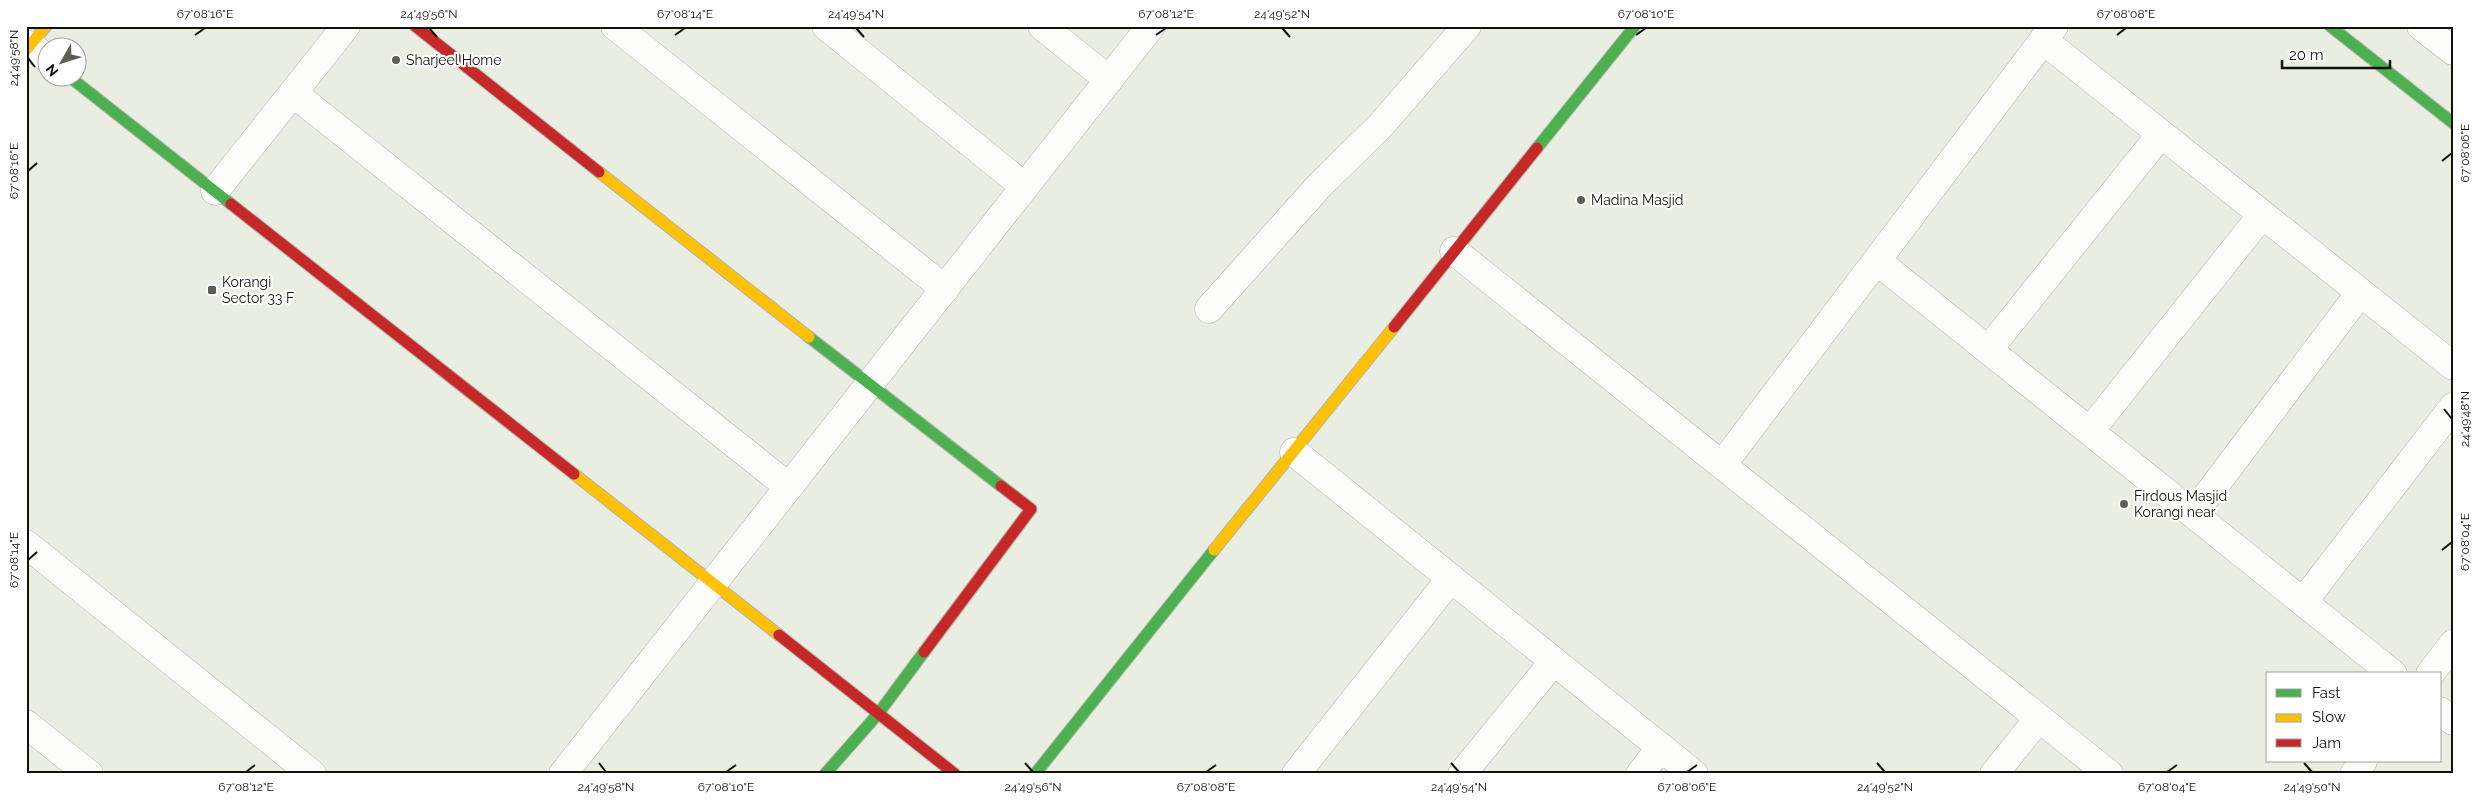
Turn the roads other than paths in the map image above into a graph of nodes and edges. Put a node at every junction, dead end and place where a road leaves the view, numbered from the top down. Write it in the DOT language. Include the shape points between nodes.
graph roads {
  1 [pos="346,26"];
  2 [pos="415,26"];
  3 [pos="615,26"];
  4 [pos="826,26"];
  5 [pos="1042,26"];
  6 [pos="1151,26"];
  7 [pos="1467,26"];
  8 [pos="1635,26"];
  9 [pos="2330,26"];
  10 [pos="2048,33"];
  11 [pos="1108,80"];
  12 [pos="84,88"];
  13 [pos="293,93"];
  14 [pos="2453,123"];
  15 [pos="2161,134"];
  16 [pos="1024,187"];
  17 [pos="215,191"];
  18 [pos="2262,215"];
  19 [pos="1454,251"];
  20 [pos="1877,261"];
  21 [pos="945,289"];
  22 [pos="2360,292"];
  23 [pos="1209,310"];
  24 [pos="1988,350"];
  25 [pos="2453,366"];
  26 [pos="869,385"];
  27 [pos="2453,407"];
  28 [pos="2090,431"];
  29 [pos="1294,452"];
  30 [pos="1722,465"];
  31 [pos="789,487"];
  32 [pos="2194,514"];
  33 [pos="26,544"];
  34 [pos="1451,578"];
  35 [pos="713,583"];
  36 [pos="2303,602"];
  37 [pos="2453,644"];
  38 [pos="1554,661"];
  39 [pos="2391,672"];
  40 [pos="2432,672"];
  41 [pos="2442,713"];
  42 [pos="878,714"];
  43 [pos="2039,718"];
  44 [pos="2453,721"];
  45 [pos="26,724"];
  46 [pos="1661,747"];
  47 [pos="2362,762"];
  48 [pos="89,774"];
  49 [pos="312,774"];
  50 [pos="564,774"];
  51 [pos="825,774"];
  52 [pos="955,774"];
  53 [pos="1036,774"];
  54 [pos="1296,774"];
  55 [pos="1462,774"];
  56 [pos="1640,774"];
  57 [pos="1694,774"];
  58 [pos="1994,774"];
  59 [pos="2109,774"];
  60 [pos="2354,774"];
  1 -- 13 [label="street"];
  2 -- 26 [label="street"];
  3 -- 21 [label="street"];
  4 -- 16 [label="street"];
  5 -- 11 [label="street"];
  6 -- 11 [label="street"];
  7 -- 23 [label="street" via="1381,125 1319,186"];
  8 -- 19 [label="street"];
  9 -- 14 [label="street"];
  10 -- 15 [label="street"];
  10 -- 20 [label="street"];
  11 -- 16 [label="street"];
  12 -- 17 [label="street"];
  13 -- 17 [label="street"];
  13 -- 31 [label="street"];
  15 -- 18 [label="street"];
  15 -- 24 [label="street"];
  16 -- 21 [label="street"];
  17 -- 35 [label="street"];
  18 -- 22 [label="street"];
  18 -- 28 [label="street"];
  19 -- 29 [label="street"];
  19 -- 30 [label="street"];
  20 -- 24 [label="street"];
  20 -- 30 [label="street"];
  21 -- 26 [label="street"];
  22 -- 25 [label="street"];
  22 -- 32 [label="street"];
  24 -- 28 [label="street"];
  26 -- 31 [label="street"];
  26 -- 42 [label="street" via="1031,509"];
  27 -- 36 [label="street"];
  28 -- 32 [label="street"];
  29 -- 34 [label="street"];
  29 -- 53 [label="street"];
  30 -- 43 [label="street"];
  31 -- 35 [label="street"];
  32 -- 36 [label="street"];
  33 -- 49 [label="street"];
  34 -- 38 [label="street"];
  34 -- 54 [label="street"];
  35 -- 42 [label="street"];
  35 -- 50 [label="street"];
  36 -- 39 [label="street"];
  37 -- 40 [label="street"];
  38 -- 46 [label="street"];
  38 -- 55 [label="street"];
  41 -- 44 [label="street"];
  42 -- 51 [label="street"];
  42 -- 52 [label="street"];
  43 -- 58 [label="street"];
  43 -- 59 [label="street"];
  45 -- 48 [label="street"];
  46 -- 56 [label="street"];
  46 -- 57 [label="street"];
  47 -- 60 [label="street"];
}
